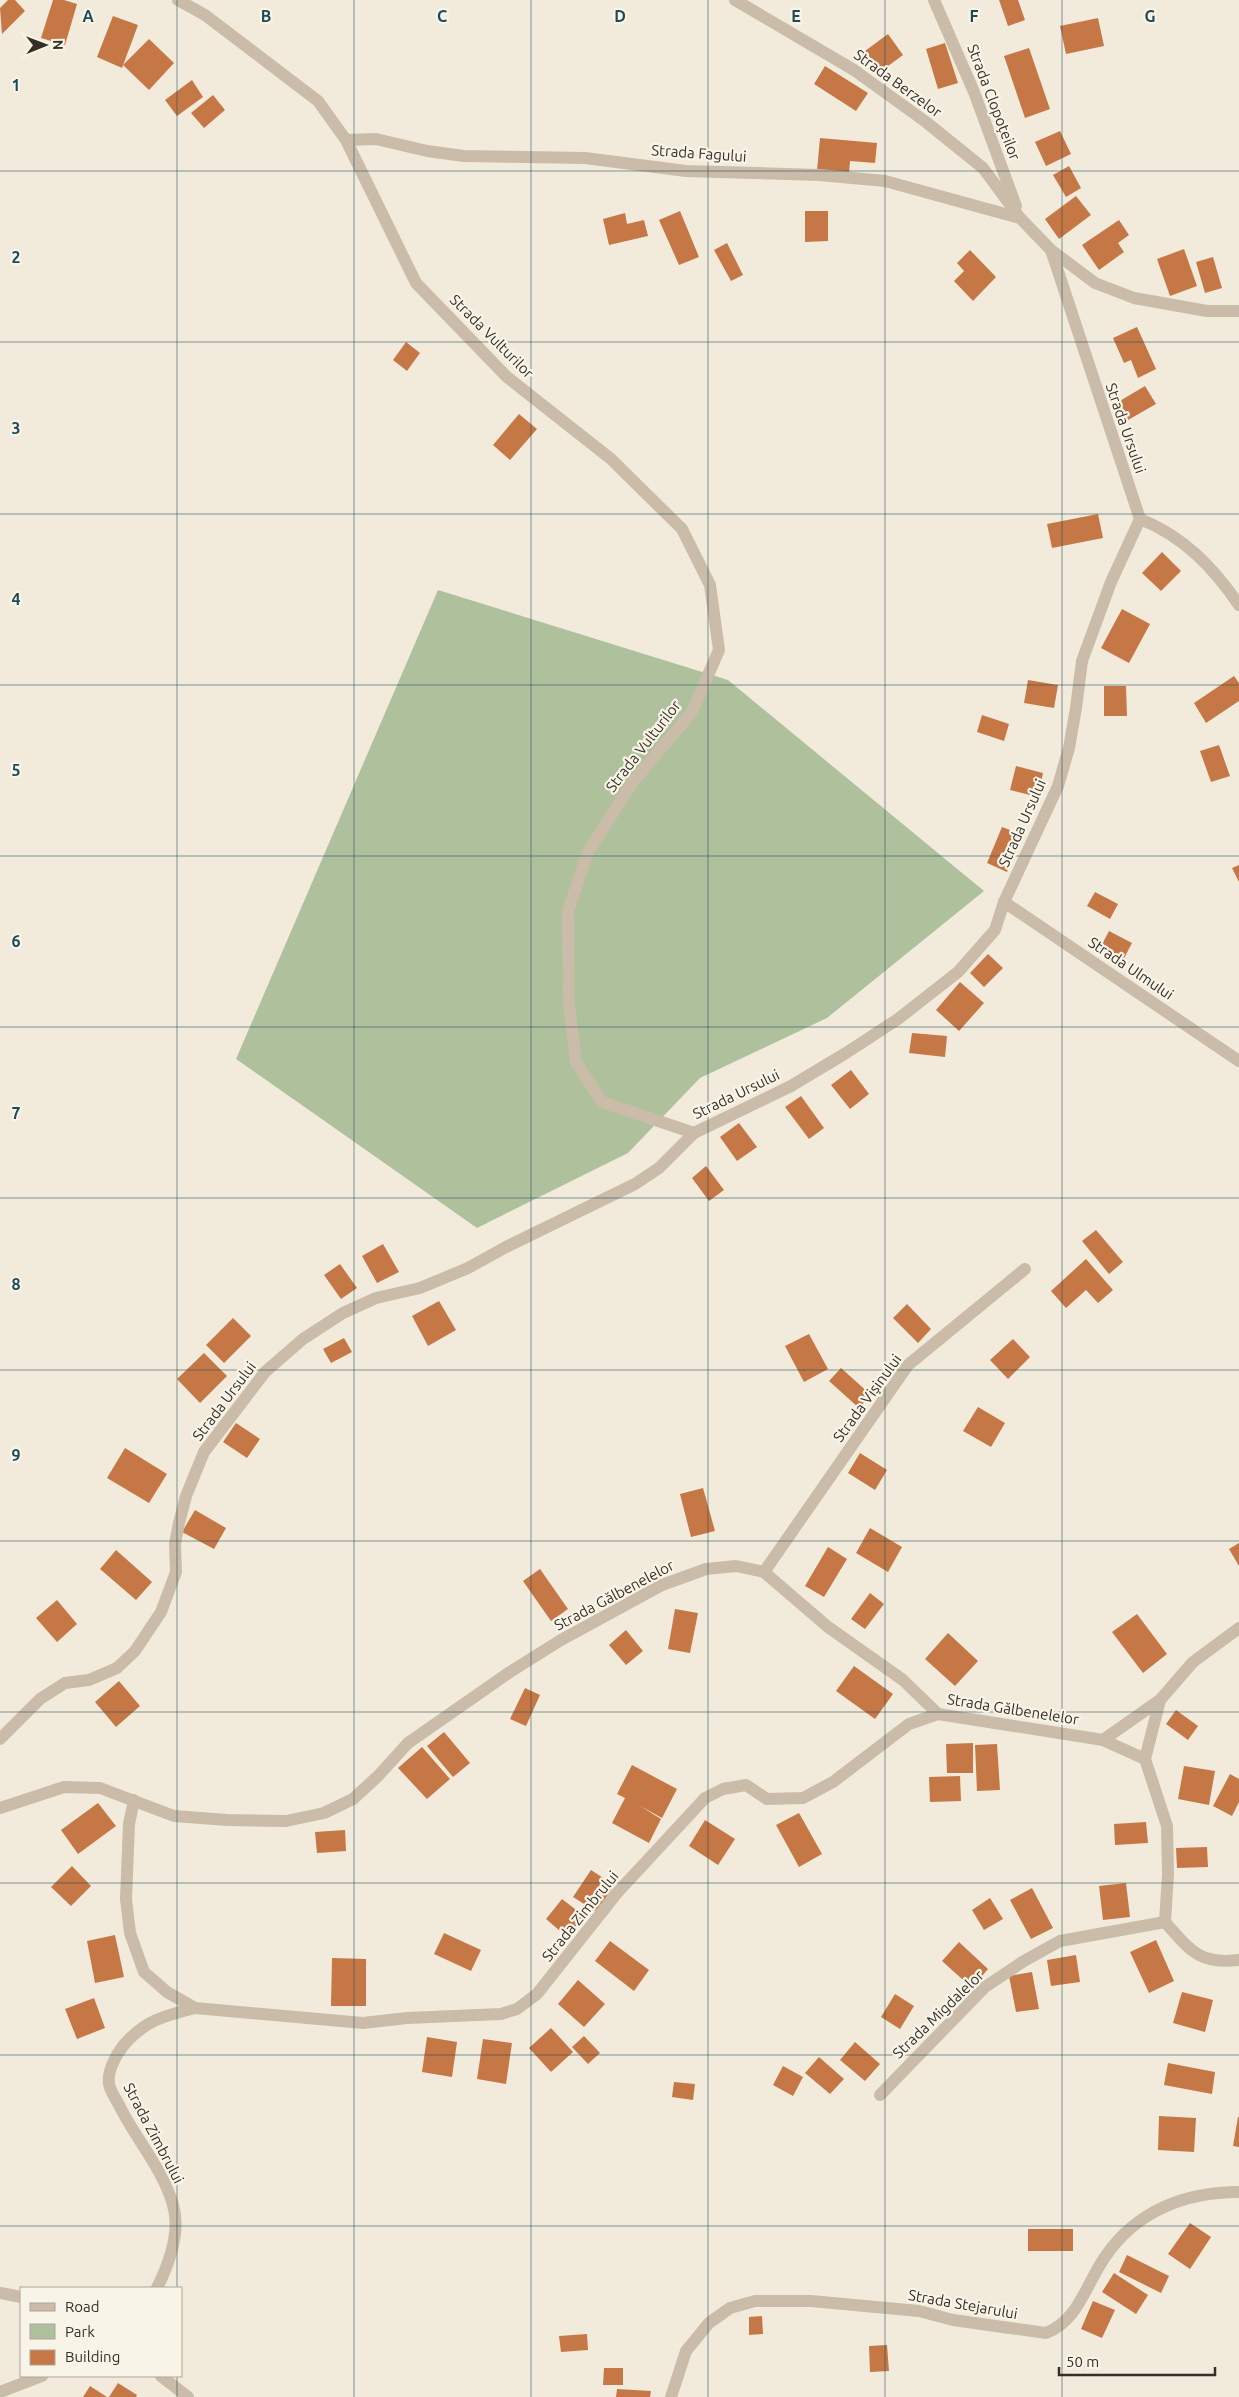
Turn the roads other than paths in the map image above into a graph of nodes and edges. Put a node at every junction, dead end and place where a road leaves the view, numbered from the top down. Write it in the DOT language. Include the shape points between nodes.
graph roads {
  1 [pos="178,0"];
  2 [pos="735,0"];
  3 [pos="934,0"];
  4 [pos="346,140"];
  5 [pos="1020,218"];
  6 [pos="1051,250"];
  7 [pos="1239,311"];
  8 [pos="1140,519"];
  9 [pos="1239,605"];
  10 [pos="1004,902"];
  11 [pos="1239,1061"];
  12 [pos="694,1133"];
  13 [pos="1025,1269"];
  14 [pos="764,1572"];
  15 [pos="1239,1628"];
  16 [pos="1160,1700"];
  17 [pos="938,1714"];
  18 [pos="0,1739"];
  19 [pos="1103,1740"];
  20 [pos="1145,1759"];
  21 [pos="134,1800"];
  22 [pos="0,1808"];
  23 [pos="1166,1922"];
  24 [pos="1239,1960"];
  25 [pos="195,2008"];
  26 [pos="880,2095"];
  27 [pos="1239,2192"];
  28 [pos="158,2287"];
  29 [pos="0,2293"];
  30 [pos="20,2297"];
  31 [pos="39,2377"];
  32 [pos="162,2377"];
  33 [pos="0,2392"];
  34 [pos="188,2397"];
  35 [pos="671,2397"];
  1 -- 4 [label="street" via="205,15 318,101"];
  2 -- 5 [label="street, Strada Berzelor" via="854,70 926,122 983,168"];
  3 -- 5 [label="street, Strada Clopoțeilor" via="974,92"];
  4 -- 5 [label="street, Strada Fagului" via="376,139 464,156 585,158 686,171 819,175 885,181"];
  4 -- 12 [label="street, Strada Vulturilor" via="416,283 507,377 611,460 682,530 710,585 719,650 696,703 632,783 588,852 568,911 569,1004 576,1062 602,1102"];
  5 -- 6 [label="street"];
  6 -- 7 [label="street" via="1095,283 1134,298 1207,311"];
  6 -- 8 [label="street, Strada Ursului"];
  8 -- 9 [label="street" via="1182,541 1221,578"];
  8 -- 10 [label="street, Strada Ursului" via="1108,590 1082,661 1073,724 1058,786"];
  10 -- 11 [label="street, Strada Ulmului"];
  10 -- 12 [label="street, Strada Ursului" via="995,930 958,972 898,1019 791,1086"];
  12 -- 18 [label="street, Strada Ursului" via="660,1168 635,1184 468,1268 420,1288 376,1298 342,1313 303,1339 264,1372 204,1452 179,1523 175,1544 176,1572 161,1612 135,1652 117,1668 89,1680 65,1683 40,1699"];
  13 -- 14 [label="street, Strada Vișinului" via="908,1366"];
  14 -- 17 [label="street, Strada Gălbenelelor" via="828,1627 903,1680"];
  14 -- 21 [label="street, Strada Gălbenelelor" via="736,1566 706,1569 662,1585 561,1640 408,1743 353,1799 324,1813 286,1821 227,1820 174,1816"];
  15 -- 16 [label="street" via="1193,1662"];
  16 -- 19 [label="street"];
  16 -- 20 [label="street"];
  17 -- 19 [label="street, Strada Gălbenelelor"];
  17 -- 25 [label="street, Strada Zimbrului" via="909,1724 833,1782 803,1798 767,1799 746,1785 723,1789 705,1798 618,1894 537,1994 517,2009 501,2014 363,2023"];
  19 -- 20 [label="street, Strada Gălbenelelor"];
  20 -- 23 [label="street" via="1167,1826"];
  21 -- 22 [label="street, Strada Gălbenelelor" via="100,1788 64,1787"];
  21 -- 25 [label="street, Strada Zimbrului" via="127,1862 126,1899 130,1933 144,1972 167,1992"];
  23 -- 24 [label="street" via="1191,1950 1207,1960"];
  23 -- 26 [label="street, Strada Migdalelor" via="1060,1941 1024,1961 985,1987"];
  25 -- 28 [label="street, Strada Zimbrului" via="156,2018 130,2039 115,2057 109,2084 173,2205 175,2230 168,2266"];
  27 -- 35 [label="street, Strada Stejarului" via="1210,2192 1172,2202 1127,2230 1104,2258 1070,2316 1059,2328 1046,2333 953,2320 919,2311 811,2301 755,2301 730,2308 709,2323 686,2351"];
  29 -- 30 [label="street"];
  31 -- 33 [label="street"];
  32 -- 34 [label="street"];
}
